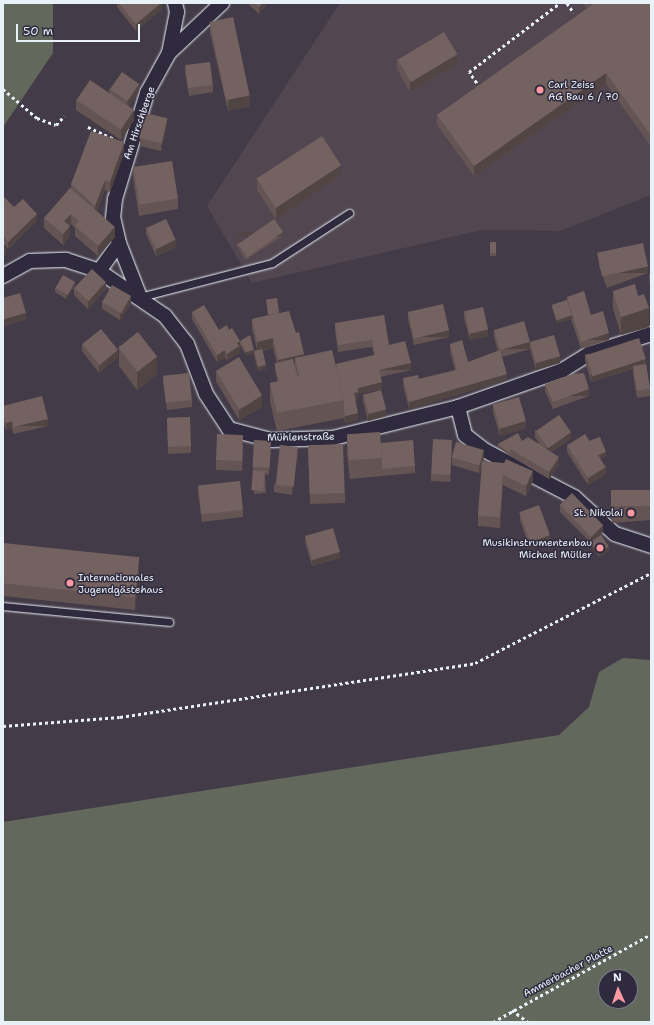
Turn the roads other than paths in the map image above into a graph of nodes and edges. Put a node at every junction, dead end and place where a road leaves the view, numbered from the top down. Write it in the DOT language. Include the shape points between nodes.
graph roads {
  1 [pos="175,3"];
  2 [pos="222,3"];
  3 [pos="169,53"];
  4 [pos="349,213"];
  5 [pos="119,243"];
  6 [pos="98,271"];
  7 [pos="3,276"];
  8 [pos="140,297"];
  9 [pos="651,334"];
  10 [pos="458,407"];
  11 [pos="651,546"];
  12 [pos="3,606"];
  13 [pos="169,622"];
  1 -- 3 [label="street" via="176,12"];
  2 -- 3 [label="street, Am Hirschberge"];
  3 -- 5 [label="street, Am Hirschberge" via="147,93 114,199 113,218"];
  4 -- 8 [label="lane" via="272,263"];
  5 -- 6 [label="street"];
  5 -- 8 [label="street, Am Hirschberge"];
  6 -- 7 [label="street, Mühlenstraße" via="66,260 30,261"];
  6 -- 8 [label="street, Mühlenstraße"];
  8 -- 10 [label="street, Mühlenstraße" via="164,316 188,344 206,394 229,429 271,440 333,438"];
  9 -- 10 [label="street, Mühlenstraße" via="589,354 563,370"];
  10 -- 11 [label="street" via="465,435 484,450 574,497 615,534"];
  12 -- 13 [label="lane"];
}
